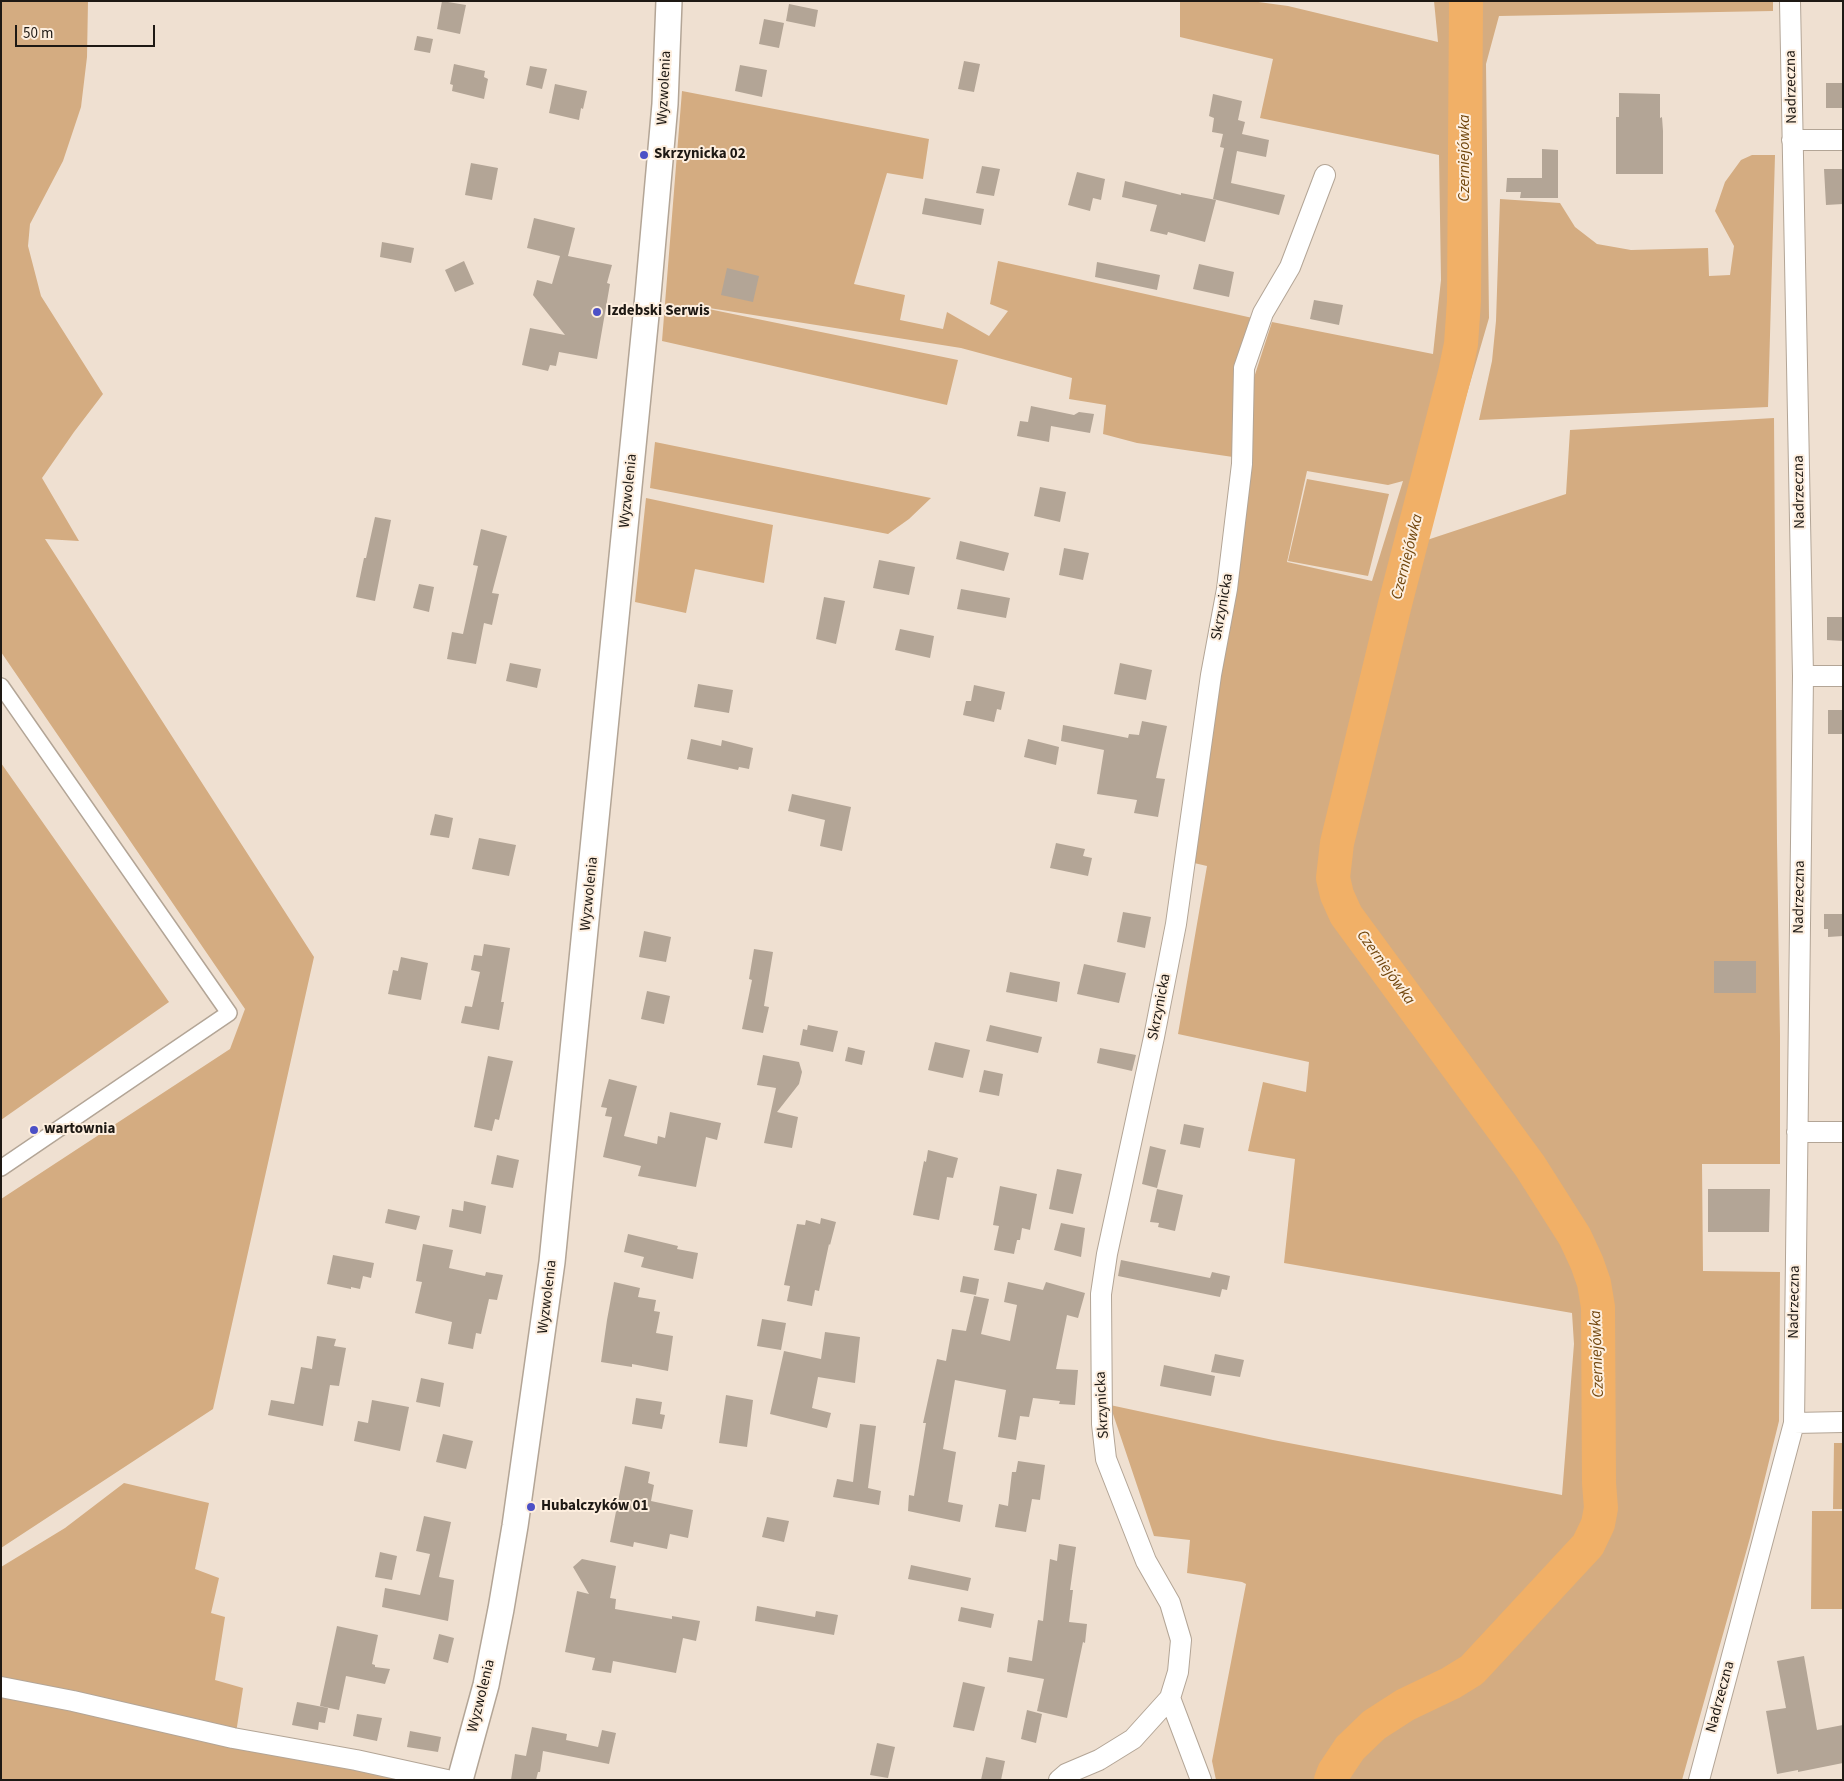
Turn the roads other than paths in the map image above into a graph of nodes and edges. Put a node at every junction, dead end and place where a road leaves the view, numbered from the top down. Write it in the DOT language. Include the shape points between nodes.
graph roads {
  1 [pos="669,1"];
  2 [pos="1790,1"];
  3 [pos="1792,140"];
  4 [pos="1843,140"];
  5 [pos="1325,176"];
  6 [pos="1803,676"];
  7 [pos="1843,676"];
  8 [pos="1,686"];
  9 [pos="1797,1132"];
  10 [pos="1843,1132"];
  11 [pos="1,1168"];
  12 [pos="1843,1422"];
  13 [pos="1794,1423"];
  14 [pos="1,1687"];
  15 [pos="1170,1698"];
  16 [pos="446,1780"];
  17 [pos="460,1780"];
  18 [pos="1059,1780"];
  19 [pos="1201,1780"];
  20 [pos="1700,1780"];
  1 -- 17 [label="street, Wyzwolenia" via="665,104 648,295 552,1262 501,1609 486,1685"];
  2 -- 3 [label="street, Nadrzeczna"];
  3 -- 4 [label="street"];
  3 -- 6 [label="street, Nadrzeczna"];
  5 -- 15 [label="street, Skrzynicka" via="1290,267 1263,313 1244,368 1242,464 1227,589 1211,675 1176,924 1101,1294 1102,1424 1106,1459 1146,1561 1170,1603 1181,1640 1178,1672"];
  6 -- 7 [label="street"];
  6 -- 9 [label="street, Nadrzeczna"];
  8 -- 11 [label="street" via="229,1013"];
  9 -- 10 [label="street"];
  9 -- 13 [label="street, Nadrzeczna"];
  12 -- 13 [label="street"];
  13 -- 20 [label="street, Nadrzeczna"];
  14 -- 16 [label="street"];
  15 -- 18 [label="street, Skrzynicka" via="1133,1739"];
  15 -- 19 [label="street"];
}
